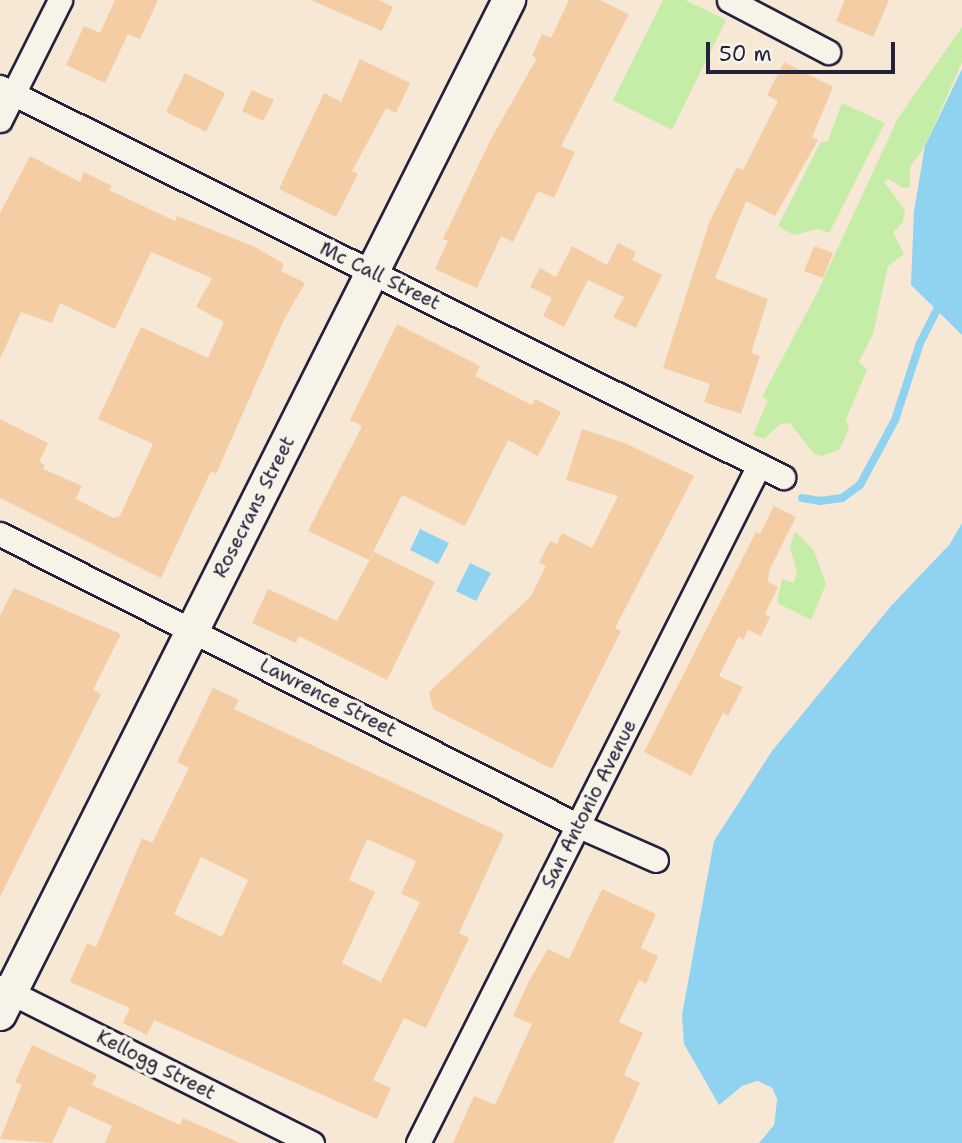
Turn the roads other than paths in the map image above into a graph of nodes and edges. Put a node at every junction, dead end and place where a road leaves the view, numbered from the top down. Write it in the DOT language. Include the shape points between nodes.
graph roads {
  1 [pos="60,0"];
  2 [pos="509,0"];
  3 [pos="729,0"];
  4 [pos="828,52"];
  5 [pos="7,90"];
  6 [pos="0,120"];
  7 [pos="371,272"];
  8 [pos="760,465"];
  9 [pos="783,477"];
  10 [pos="0,534"];
  11 [pos="193,630"];
  12 [pos="579,826"];
  13 [pos="656,860"];
  14 [pos="4,998"];
  15 [pos="312,1143"];
  16 [pos="418,1143"];
  1 -- 5 [label="street"];
  2 -- 7 [label="street, Rosecrans Street"];
  3 -- 4 [label="street"];
  5 -- 6 [label="street"];
  5 -- 7 [label="street, Mc Call Street"];
  7 -- 8 [label="street, Mc Call Street"];
  7 -- 11 [label="street, Rosecrans Street"];
  8 -- 9 [label="street, Mc Call Street"];
  8 -- 12 [label="street, San Antonio Avenue"];
  10 -- 11 [label="street, Lawrence Street"];
  11 -- 12 [label="street, Lawrence Street"];
  11 -- 14 [label="street, Rosecrans Street"];
  12 -- 13 [label="street, Lawrence Street"];
  12 -- 16 [label="street, San Antonio Avenue"];
  14 -- 15 [label="street, Kellogg Street"];
}
